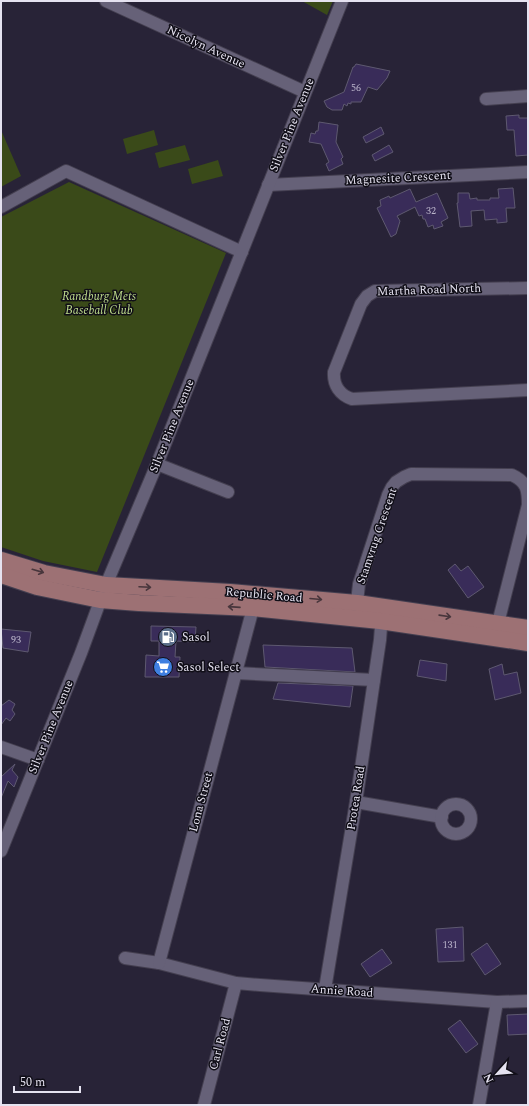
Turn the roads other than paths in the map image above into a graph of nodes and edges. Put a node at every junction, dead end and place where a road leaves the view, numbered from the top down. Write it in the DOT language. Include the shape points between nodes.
graph roads {
  1 [pos="106,1"];
  2 [pos="342,1"];
  3 [pos="305,92"];
  4 [pos="528,96"];
  5 [pos="486,99"];
  6 [pos="528,172"];
  7 [pos="268,185"];
  8 [pos="1,207"];
  9 [pos="242,252"];
  10 [pos="528,288"];
  11 [pos="528,390"];
  12 [pos="157,464"];
  13 [pos="228,492"];
  14 [pos="1,560"];
  15 [pos="1,575"];
  16 [pos="103,593"];
  17 [pos="253,608"];
  18 [pos="356,611"];
  19 [pos="382,614"];
  20 [pos="497,623"];
  21 [pos="528,628"];
  22 [pos="495,639"];
  23 [pos="528,643"];
  24 [pos="236,673"];
  25 [pos="374,680"];
  26 [pos="1,748"];
  27 [pos="38,760"];
  28 [pos="356,802"];
  29 [pos="442,817"];
  30 [pos="1,851"];
  31 [pos="125,958"];
  32 [pos="159,963"];
  33 [pos="236,983"];
  34 [pos="325,990"];
  35 [pos="528,1001"];
  36 [pos="497,1002"];
  37 [pos="204,1105"];
  38 [pos="479,1105"];
  1 -- 3 [label="street, Nicolyn Avenue"];
  2 -- 3 [label="street, Silver Pine Avenue"];
  3 -- 7 [label="street, Silver Pine Avenue"];
  4 -- 5 [label="street"];
  6 -- 7 [label="street, Magnesite Crescent"];
  7 -- 9 [label="street, Silver Pine Avenue"];
  8 -- 9 [label="street" via="66,171"];
  9 -- 12 [label="street, Silver Pine Avenue"];
  10 -- 11 [label="street, Martha Road North" via="375,291 361,304 334,372 339,390 352,399"];
  12 -- 13 [label="street"];
  12 -- 16 [label="street, Silver Pine Avenue"];
  14 -- 16 [label="main road, Republic Road, one-way"];
  15 -- 16 [label="main road, Republic Road" via="36,587"];
  17 -- 16 [label="main road, Republic Road, one-way"];
  16 -- 18 [label="main road, Republic Road, one-way" via="230,592"];
  16 -- 27 [label="street, Silver Pine Avenue"];
  17 -- 18 [label="main road, Republic Road"];
  17 -- 24 [label="street, Lona Street"];
  18 -- 19 [label="main road, Republic Road"];
  18 -- 20 [label="street, Stamvrug Crescent" via="359,584 388,495 396,482 404,476 419,474 512,476 523,482 526,487 528,505"];
  19 -- 20 [label="main road, Republic Road, one-way"];
  19 -- 22 [label="main road, Republic Road"];
  19 -- 25 [label="street, Protea Road"];
  20 -- 21 [label="main road, Republic Road"];
  20 -- 22 [label="street, Stamvrug Crescent"];
  22 -- 23 [label="main road, Republic Road"];
  24 -- 25 [label="street"];
  24 -- 32 [label="street, Lona Street"];
  25 -- 28 [label="street, Protea Road"];
  26 -- 27 [label="street"];
  27 -- 30 [label="street, Silver Pine Avenue"];
  28 -- 29 [label="street"];
  28 -- 34 [label="street, Protea Road"];
  31 -- 32 [label="street"];
  32 -- 33 [label="street, Annie Road"];
  33 -- 34 [label="street, Annie Road"];
  33 -- 37 [label="street, Carl Road"];
  34 -- 36 [label="street, Annie Road"];
  35 -- 36 [label="street, Annie Road"];
  36 -- 38 [label="street"];
}
